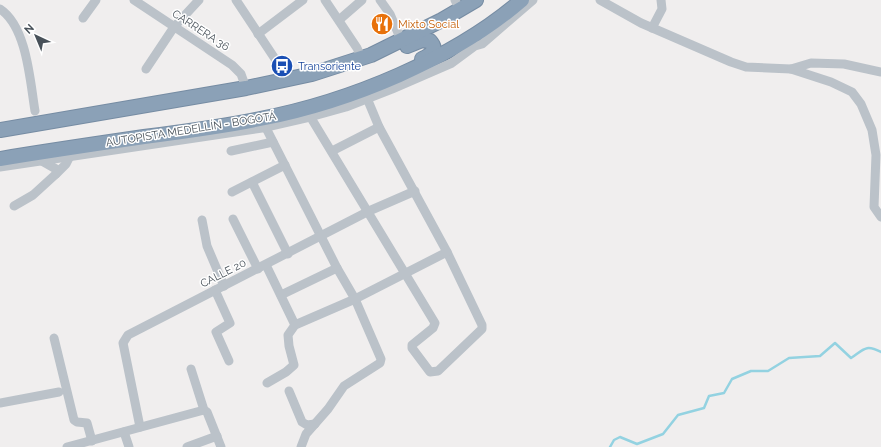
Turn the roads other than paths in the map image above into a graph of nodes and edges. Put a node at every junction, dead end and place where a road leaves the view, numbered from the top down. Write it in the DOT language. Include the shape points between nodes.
graph roads {
  1 [pos="96,0"];
  2 [pos="134,0"];
  3 [pos="199,0"];
  4 [pos="236,0"];
  5 [pos="325,0"];
  6 [pos="362,0"];
  7 [pos="380,0"];
  8 [pos="476,0"];
  9 [pos="522,0"];
  10 [pos="533,0"];
  11 [pos="600,0"];
  12 [pos="661,0"];
  13 [pos="298,2"];
  14 [pos="459,4"];
  15 [pos="0,9"];
  16 [pos="83,18"];
  17 [pos="339,20"];
  18 [pos="174,27"];
  19 [pos="652,28"];
  20 [pos="258,34"];
  21 [pos="400,37"];
  22 [pos="361,59"];
  23 [pos="146,69"];
  24 [pos="791,69"];
  25 [pos="881,72"];
  26 [pos="397,75"];
  27 [pos="289,80"];
  28 [pos="245,88"];
  29 [pos="392,89"];
  30 [pos="348,100"];
  31 [pos="369,103"];
  32 [pos="35,111"];
  33 [pos="307,112"];
  34 [pos="66,118"];
  35 [pos="264,123"];
  36 [pos="380,127"];
  37 [pos="0,130"];
  38 [pos="0,140"];
  39 [pos="118,141"];
  40 [pos="273,142"];
  41 [pos="0,145"];
  42 [pos="231,151"];
  43 [pos="332,151"];
  44 [pos="70,156"];
  45 [pos="0,159"];
  46 [pos="42,161"];
  47 [pos="285,165"];
  48 [pos="0,167"];
  49 [pos="56,174"];
  50 [pos="252,182"];
  51 [pos="415,191"];
  52 [pos="232,192"];
  53 [pos="14,206"];
  54 [pos="369,212"];
  55 [pos="881,217"];
  56 [pos="233,219"];
  57 [pos="202,220"];
  58 [pos="321,236"];
  59 [pos="447,252"];
  60 [pos="288,254"];
  61 [pos="262,267"];
  62 [pos="337,268"];
  63 [pos="406,273"];
  64 [pos="224,286"];
  65 [pos="215,290"];
  66 [pos="281,295"];
  67 [pos="355,299"];
  68 [pos="295,325"];
  69 [pos="54,338"];
  70 [pos="229,361"];
  71 [pos="191,369"];
  72 [pos="267,383"];
  73 [pos="289,391"];
  74 [pos="59,392"];
  75 [pos="0,403"];
  76 [pos="204,410"];
  77 [pos="315,424"];
  78 [pos="140,427"];
  79 [pos="124,432"];
  80 [pos="218,436"];
  81 [pos="92,441"];
  82 [pos="301,446"];
  83 [pos="67,447"];
  84 [pos="128,447"];
  85 [pos="186,447"];
  86 [pos="222,447"];
  1 -- 16 [label="street"];
  2 -- 18 [label="street, CARRERA 36"];
  3 -- 18 [label="street"];
  4 -- 20 [label="street"];
  5 -- 17 [label="street"];
  6 -- 17 [label="street"];
  7 -- 21 [label="street" via="390,14"];
  8 -- 14 [label="highway"];
  9 -- 26 [label="highway, AUTOPISTA MEDELLÍN - BOGOTÁ" via="498,21 470,40"];
  10 -- 29 [label="street" via="482,44 475,46 452,63"];
  11 -- 19 [label="street"];
  12 -- 19 [label="street" via="662,9"];
  13 -- 20 [label="street"];
  14 -- 21 [label="highway"];
  15 -- 32 [label="street" via="19,32"];
  17 -- 22 [label="street"];
  18 -- 23 [label="street"];
  18 -- 28 [label="street, CARRERA 36" via="232,65 241,74"];
  19 -- 24 [label="street" via="746,67"];
  20 -- 27 [label="street"];
  21 -- 22 [label="highway"];
  22 -- 27 [label="highway"];
  22 -- 30 [label="highway" via="360,65 366,64 422,40 430,41 434,46 431,54 364,84"];
  24 -- 25 [label="street" via="811,63 844,64"];
  24 -- 55 [label="street" via="845,88 852,92 861,104 872,130 876,155 874,207"];
  26 -- 29 [label="street"];
  26 -- 30 [label="highway, AUTOPISTA MEDELLÍN - BOGOTÁ"];
  27 -- 28 [label="highway"];
  28 -- 34 [label="highway"];
  29 -- 30 [label="street"];
  29 -- 31 [label="street" via="388,94"];
  30 -- 31 [label="street"];
  30 -- 33 [label="street"];
  30 -- 33 [label="highway, AUTOPISTA MEDELLÍN - BOGOTÁ" via="334,100"];
  31 -- 36 [label="street"];
  33 -- 35 [label="highway, AUTOPISTA MEDELLÍN - BOGOTÁ"];
  33 -- 43 [label="street"];
  34 -- 37 [label="highway"];
  34 -- 38 [label="highway" via="51,124 8,132"];
  35 -- 39 [label="highway, AUTOPISTA MEDELLÍN - BOGOTÁ"];
  35 -- 40 [label="street"];
  35 -- 44 [label="street" via="224,134"];
  36 -- 43 [label="street"];
  36 -- 51 [label="street"];
  39 -- 41 [label="highway" via="92,139 9,152"];
  39 -- 45 [label="highway, AUTOPISTA MEDELLÍN - BOGOTÁ"];
  40 -- 42 [label="street"];
  40 -- 47 [label="street"];
  43 -- 54 [label="street"];
  44 -- 46 [label="street"];
  44 -- 49 [label="street"];
  46 -- 48 [label="street"];
  46 -- 49 [label="street" via="56,169"];
  47 -- 50 [label="street"];
  47 -- 58 [label="street"];
  49 -- 53 [label="street" via="33,195"];
  50 -- 52 [label="street"];
  50 -- 60 [label="street"];
  51 -- 54 [label="street, CALLE 20"];
  51 -- 59 [label="street"];
  54 -- 58 [label="street, CALLE 20"];
  54 -- 63 [label="street"];
  56 -- 61 [label="street"];
  57 -- 64 [label="street" via="207,246"];
  58 -- 60 [label="street, CALLE 20"];
  58 -- 62 [label="street"];
  59 -- 63 [label="street"];
  59 -- 63 [label="street" via="482,327 434,373 430,372 412,348 413,343 433,328 435,322"];
  60 -- 61 [label="street, CALLE 20"];
  61 -- 64 [label="street, CALLE 20"];
  61 -- 66 [label="street"];
  62 -- 66 [label="street"];
  62 -- 67 [label="street"];
  63 -- 67 [label="street"];
  64 -- 65 [label="street, CALLE 20"];
  65 -- 70 [label="street" via="230,323 216,332"];
  65 -- 78 [label="street, CALLE 20" via="124,339"];
  66 -- 68 [label="street"];
  67 -- 68 [label="street"];
  67 -- 77 [label="street" via="381,361 344,386"];
  68 -- 72 [label="street" via="288,335 294,366"];
  69 -- 81 [label="street" via="74,420 87,423"];
  71 -- 76 [label="street"];
  73 -- 77 [label="street" via="302,422 307,425"];
  74 -- 75 [label="street"];
  76 -- 78 [label="street"];
  76 -- 80 [label="street"];
  77 -- 82 [label="street" via="306,434"];
  78 -- 79 [label="street"];
  79 -- 81 [label="street"];
  79 -- 84 [label="street"];
  80 -- 85 [label="street"];
  80 -- 86 [label="street"];
  81 -- 83 [label="street"];
}
